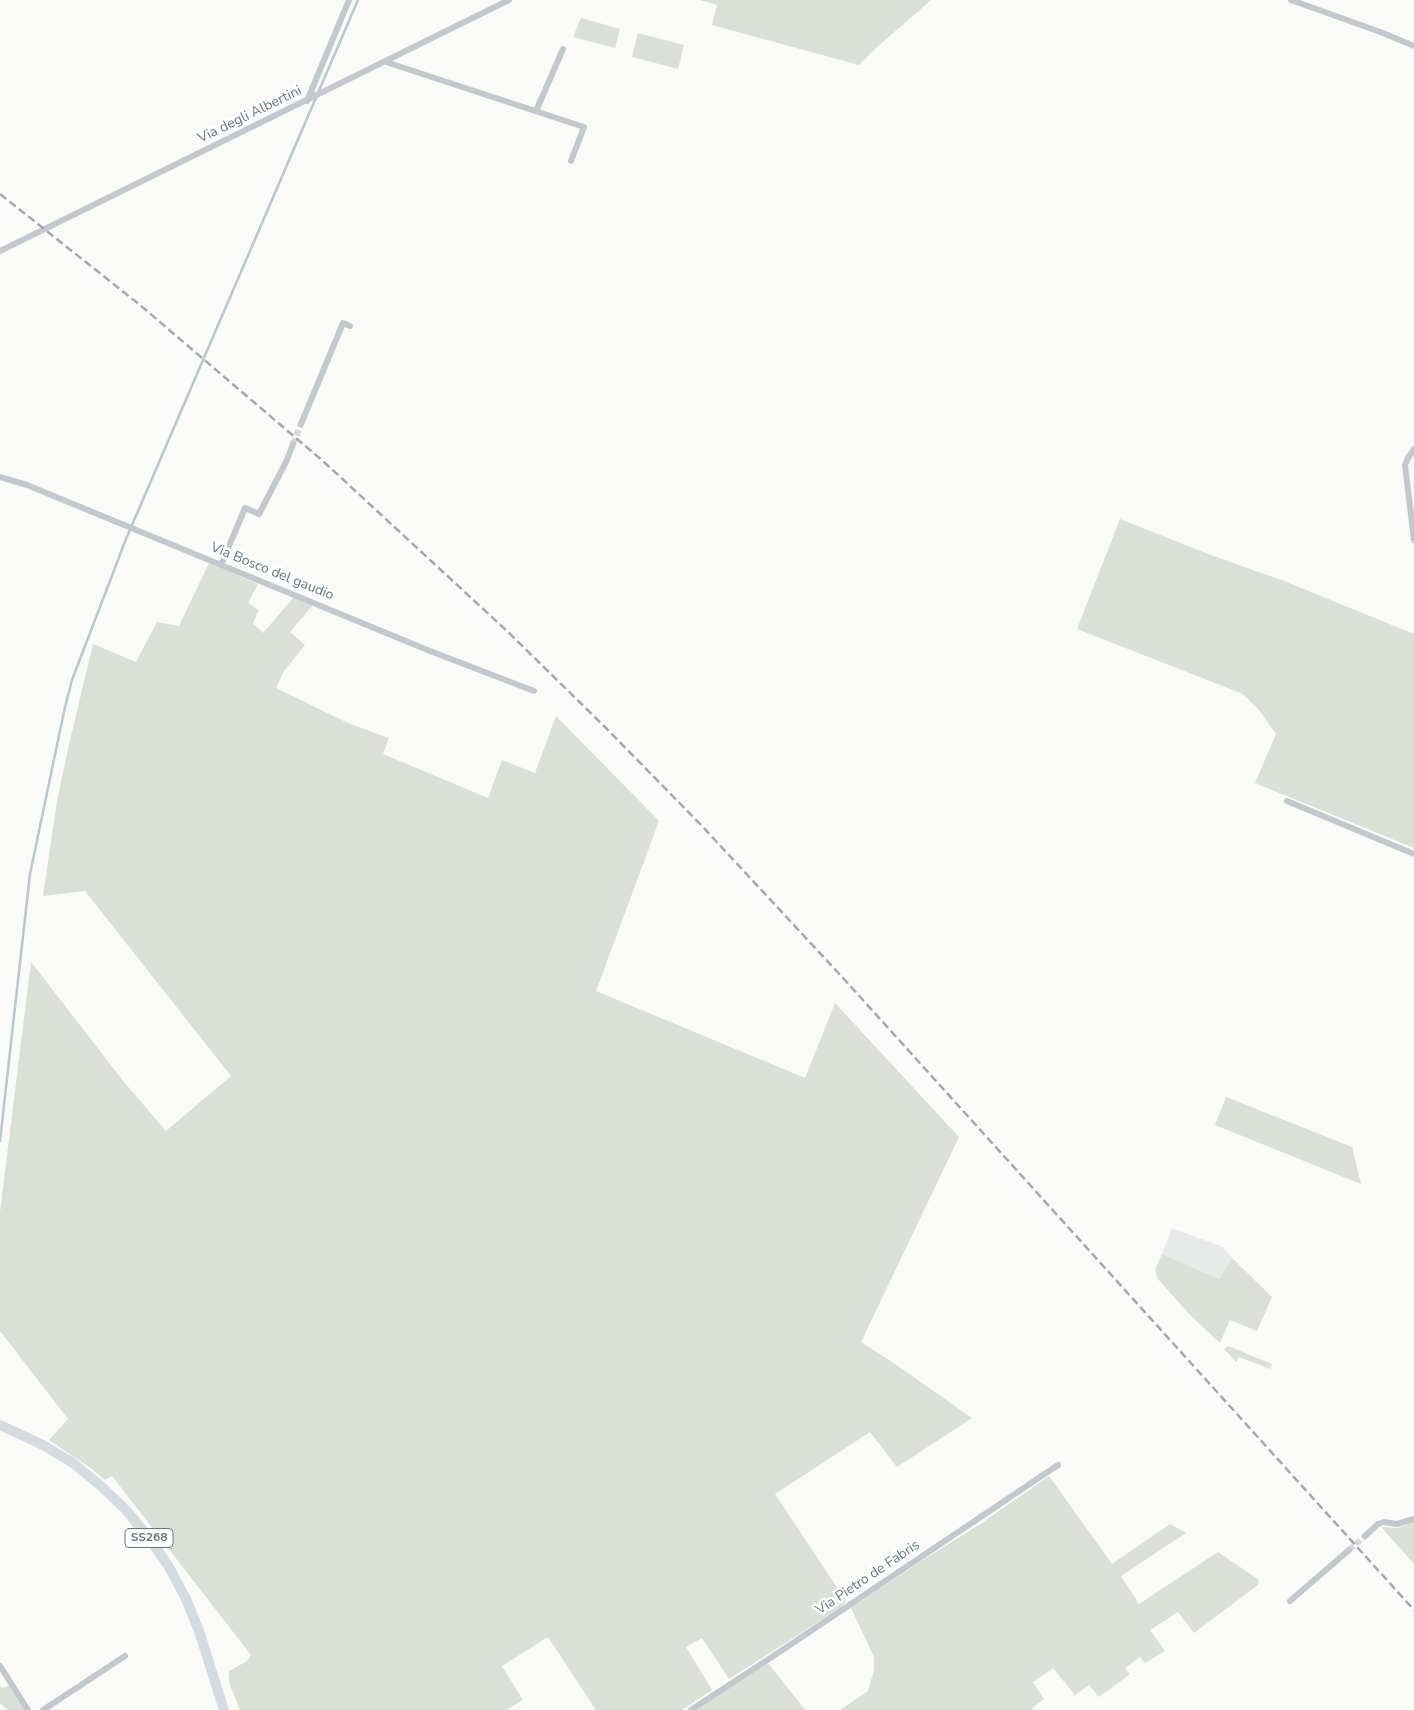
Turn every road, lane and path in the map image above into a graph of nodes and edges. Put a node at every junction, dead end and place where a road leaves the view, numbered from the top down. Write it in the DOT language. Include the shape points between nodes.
graph roads {
  1 [pos="349,0"];
  2 [pos="510,0"];
  3 [pos="1291,0"];
  4 [pos="1414,46"];
  5 [pos="563,50"];
  6 [pos="386,62"];
  7 [pos="310,100"];
  8 [pos="536,111"];
  9 [pos="571,161"];
  10 [pos="0,251"];
  11 [pos="350,326"];
  12 [pos="302,424"];
  13 [pos="293,444"];
  14 [pos="1414,449"];
  15 [pos="0,477"];
  16 [pos="1414,540"];
  17 [pos="221,565"];
  18 [pos="534,691"];
  19 [pos="1287,801"];
  20 [pos="1414,854"];
  21 [pos="0,1425"];
  22 [pos="1058,1465"];
  23 [pos="1414,1519"];
  24 [pos="1365,1536"];
  25 [pos="1350,1550"];
  26 [pos="1290,1601"];
  27 [pos="125,1656"];
  28 [pos="0,1666"];
  29 [pos="28,1710"];
  30 [pos="44,1710"];
  31 [pos="224,1710"];
  32 [pos="691,1710"];
  1 -- 7 [label="street"];
  2 -- 6 [label="street, Via degli Albertini"];
  3 -- 4 [label="street"];
  5 -- 8 [label="street"];
  6 -- 7 [label="street, Via degli Albertini"];
  6 -- 8 [label="street"];
  7 -- 10 [label="street, Via degli Albertini"];
  8 -- 9 [label="street" via="584,127"];
  11 -- 12 [label="street" via="343,323"];
  13 -- 17 [label="street" via="259,514 245,508"];
  14 -- 16 [label="street" via="1405,465"];
  15 -- 17 [label="street, Via Bosco del gaudio" via="27,485"];
  17 -- 18 [label="street, Via Bosco del gaudio"];
  19 -- 20 [label="street"];
  21 -- 31 [label="highway, SS268" via="43,1445 73,1464 113,1498 149,1538 186,1599"];
  22 -- 32 [label="street, Via Pietro de Fabris"];
  23 -- 24 [label="street" via="1397,1524 1378,1524"];
  25 -- 26 [label="street"];
  27 -- 30 [label="street"];
  28 -- 29 [label="street"];
}
